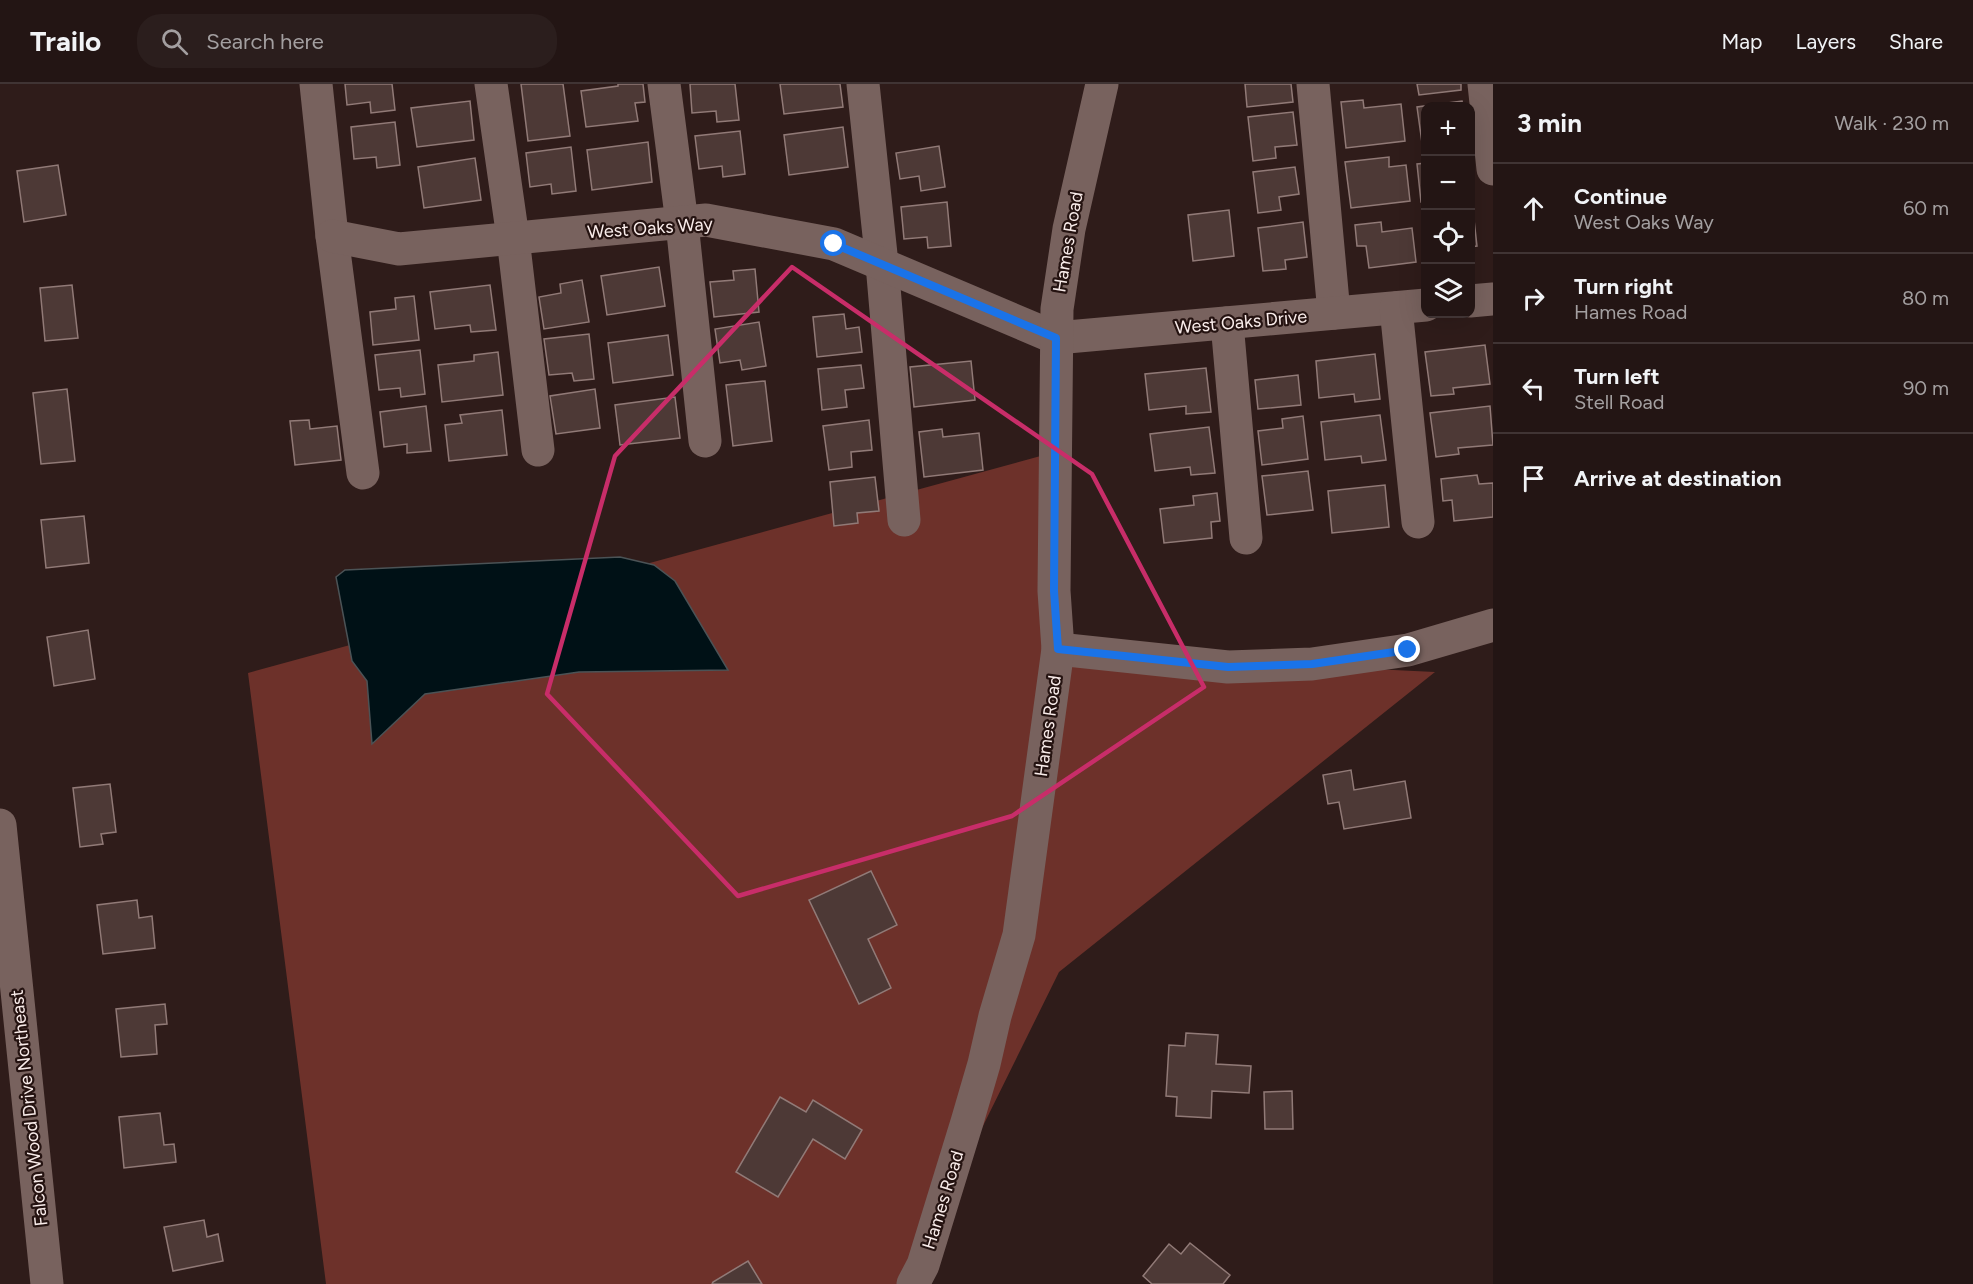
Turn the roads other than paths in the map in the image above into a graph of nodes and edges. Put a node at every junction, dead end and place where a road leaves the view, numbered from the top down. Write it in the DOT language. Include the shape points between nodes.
graph roads {
  1 [pos="316,84"];
  2 [pos="491,84"];
  3 [pos="664,84"];
  4 [pos="863,84"];
  5 [pos="1102,84"];
  6 [pos="1313,84"];
  7 [pos="1484,84"];
  8 [pos="1493,169"];
  9 [pos="682,223"];
  10 [pos="332,236"];
  11 [pos="513,238"];
  12 [pos="882,264"];
  13 [pos="1493,299"];
  14 [pos="1475,301"];
  15 [pos="1411,307"];
  16 [pos="1334,313"];
  17 [pos="1227,323"];
  18 [pos="1056,338"];
  19 [pos="705,441"];
  20 [pos="538,450"];
  21 [pos="363,473"];
  22 [pos="904,520"];
  23 [pos="1418,522"];
  24 [pos="1246,538"];
  25 [pos="1493,625"];
  26 [pos="1058,649"];
  27 [pos="0,825"];
  28 [pos="14,1111"];
  29 [pos="47,1284"];
  30 [pos="913,1284"];
  1 -- 10 [label="street"];
  2 -- 11 [label="street"];
  3 -- 9 [label="street"];
  4 -- 12 [label="street"];
  5 -- 18 [label="street, Hames Road" via="1069,229"];
  6 -- 16 [label="street"];
  7 -- 8 [label="street"];
  9 -- 11 [label="street, West Oaks Way"];
  9 -- 12 [label="street, West Oaks Way" via="706,220 834,244"];
  9 -- 19 [label="street"];
  10 -- 11 [label="street, West Oaks Way" via="399,249"];
  10 -- 21 [label="street"];
  11 -- 20 [label="street"];
  12 -- 18 [label="street, West Oaks Way"];
  12 -- 22 [label="street"];
  13 -- 14 [label="street"];
  15 -- 16 [label="street, West Oaks Drive"];
  15 -- 23 [label="street"];
  16 -- 17 [label="street, West Oaks Drive"];
  17 -- 18 [label="street, West Oaks Drive"];
  17 -- 24 [label="street"];
  18 -- 26 [label="street, Hames Road" via="1054,591"];
  25 -- 26 [label="street" via="1408,650 1312,664 1228,667"];
  26 -- 30 [label="street, Hames Road" via="1019,935 967,1122 923,1265"];
  27 -- 28 [label="street, Falcon Wood Drive Northeast"];
  28 -- 29 [label="street, Falcon Wood Drive Northeast"];
}
